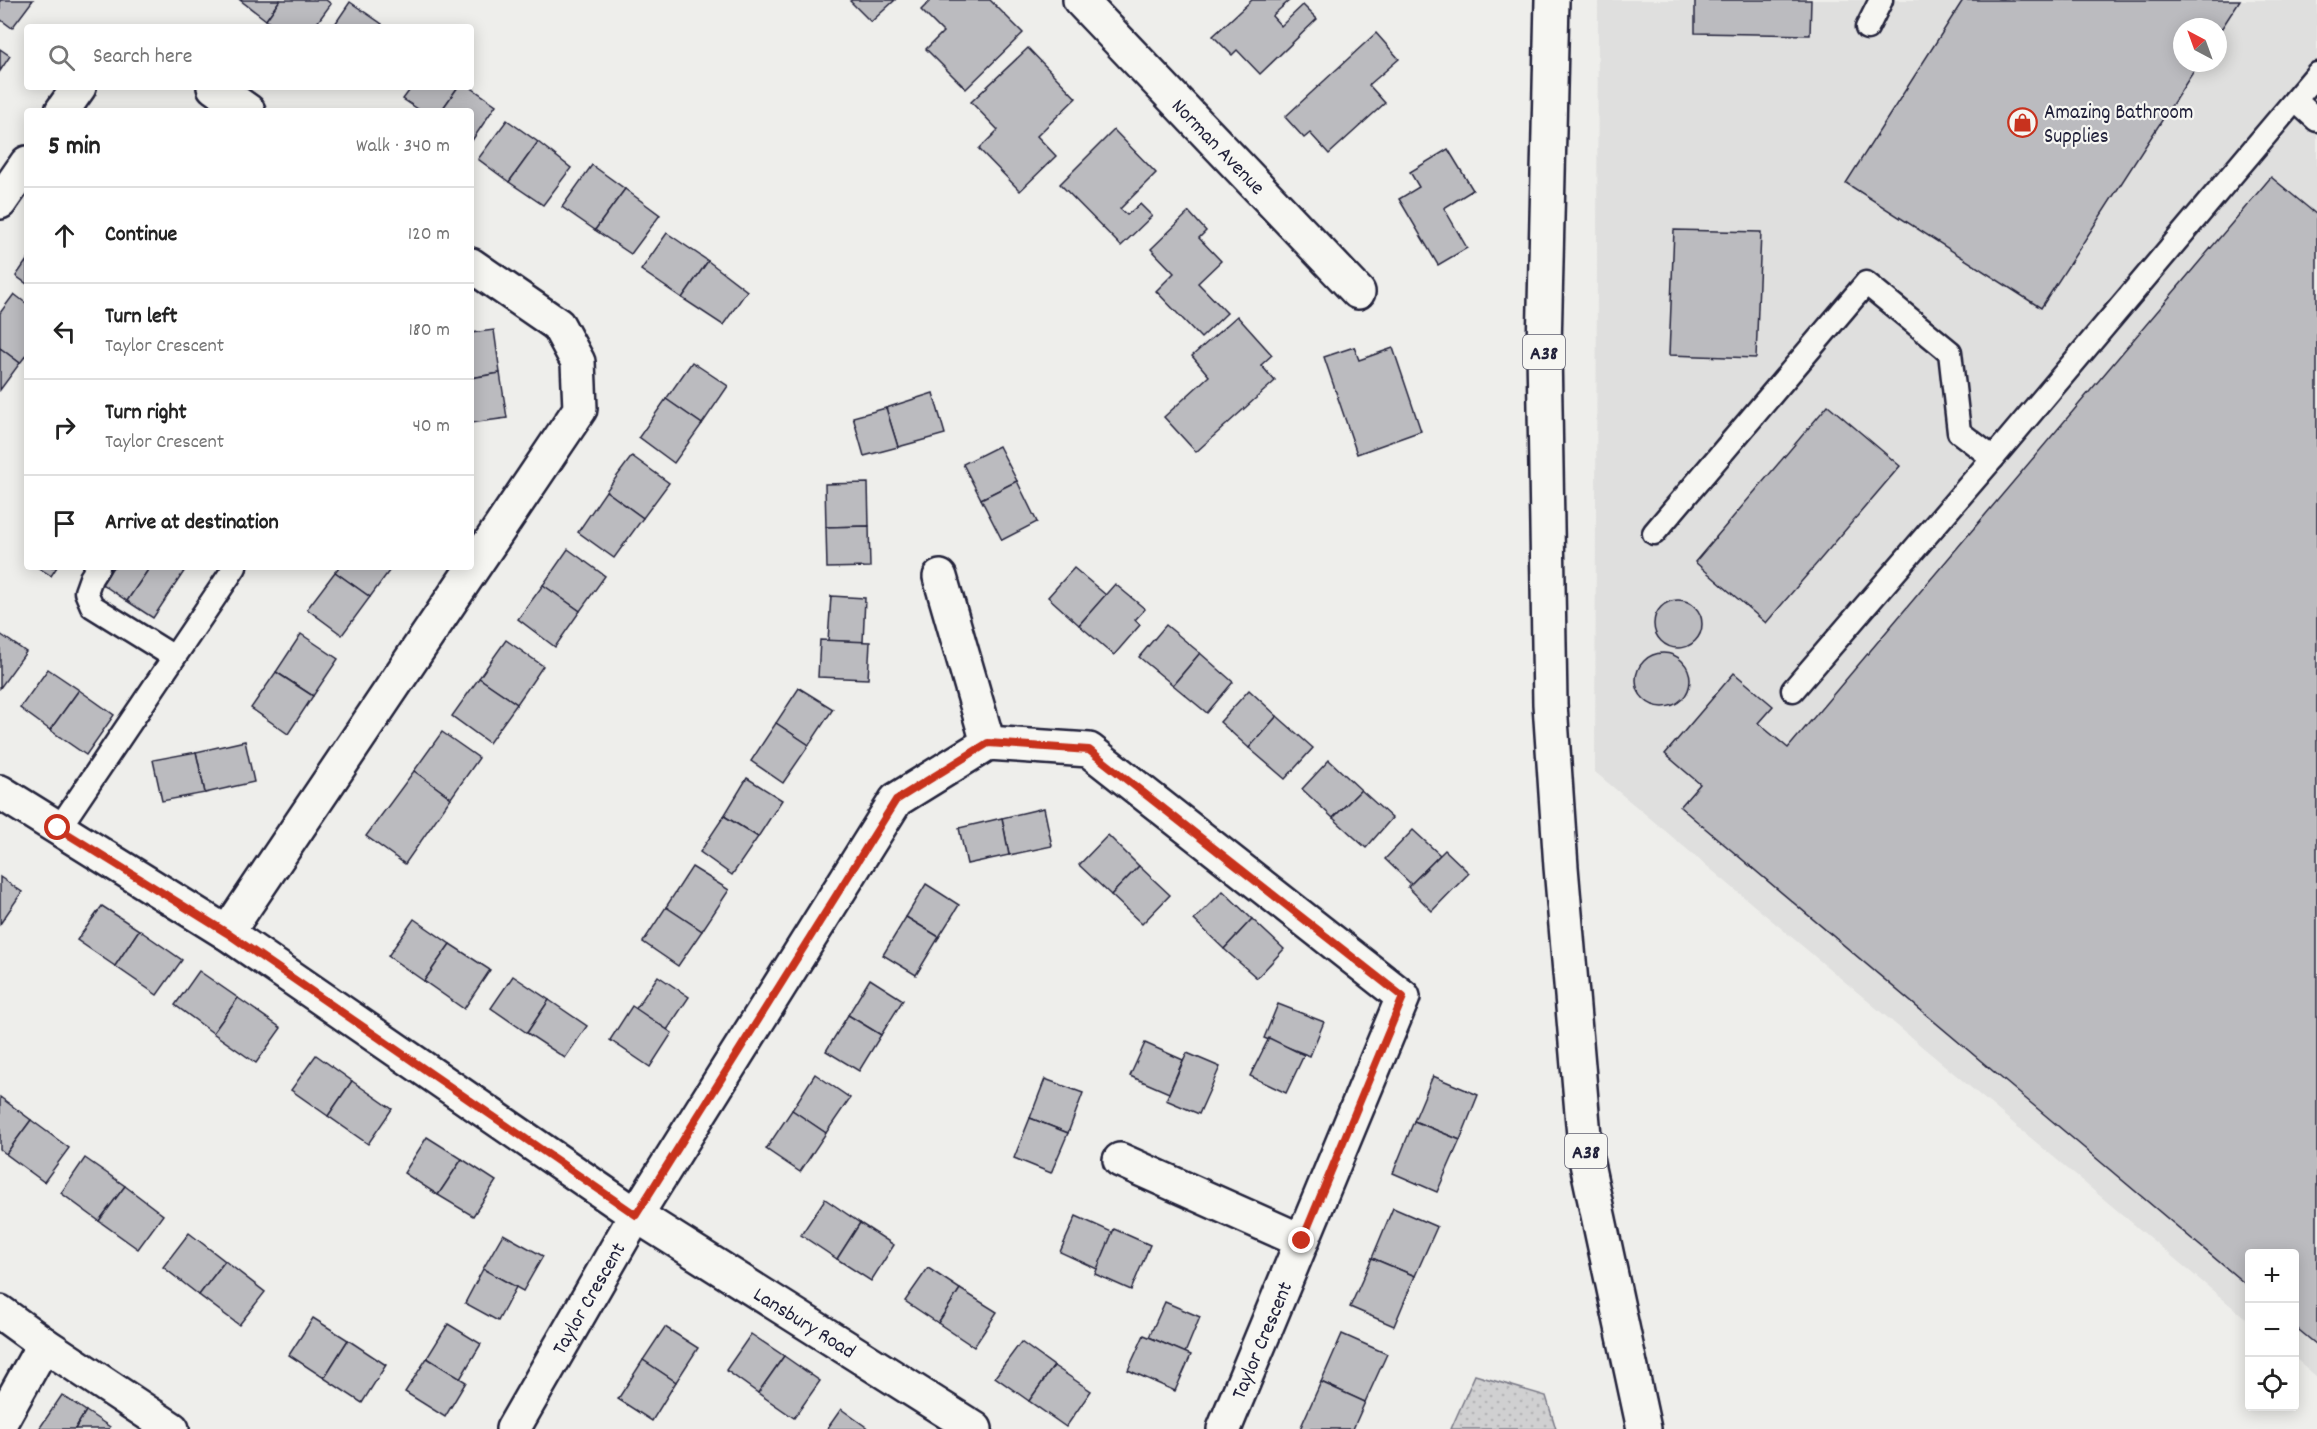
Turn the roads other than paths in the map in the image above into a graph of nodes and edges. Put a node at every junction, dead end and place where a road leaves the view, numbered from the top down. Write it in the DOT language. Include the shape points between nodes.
graph roads {
  1 [pos="1080,0"];
  2 [pos="1552,0"];
  3 [pos="1881,0"];
  4 [pos="1867,28"];
  5 [pos="2317,74"];
  6 [pos="77,90"];
  7 [pos="218,90"];
  8 [pos="2296,101"];
  9 [pos="64,108"];
  10 [pos="244,108"];
  11 [pos="2317,120"];
  12 [pos="24,167"];
  13 [pos="0,202"];
  14 [pos="474,267"];
  15 [pos="1358,291"];
  16 [pos="1993,458"];
  17 [pos="1654,533"];
  18 [pos="474,567"];
  19 [pos="96,570"];
  20 [pos="233,570"];
  21 [pos="472,570"];
  22 [pos="940,578"];
  23 [pos="174,657"];
  24 [pos="1793,690"];
  25 [pos="988,743"];
  26 [pos="0,792"];
  27 [pos="58,828"];
  28 [pos="227,933"];
  29 [pos="1120,1160"];
  30 [pos="636,1215"];
  31 [pos="1302,1241"];
  32 [pos="0,1312"];
  33 [pos="44,1344"];
  34 [pos="0,1423"];
  35 [pos="172,1429"];
  36 [pos="513,1429"];
  37 [pos="975,1429"];
  38 [pos="1224,1429"];
  39 [pos="1644,1429"];
  1 -- 15 [label="main road, Norman Avenue"];
  2 -- 39 [label="main road, A38" via="1544,348 1550,704 1586,1159"];
  3 -- 4 [label="lane"];
  5 -- 8 [label="lane"];
  6 -- 9 [label="main road"];
  7 -- 10 [label="main road"];
  8 -- 11 [label="lane"];
  8 -- 16 [label="lane"];
  12 -- 13 [label="main road"];
  14 -- 18 [label="main road" via="558,325 578,362 580,410"];
  16 -- 17 [label="lane" via="1959,432 1950,352 1866,283"];
  16 -- 24 [label="lane"];
  19 -- 23 [label="lane" via="86,592 92,606"];
  20 -- 23 [label="lane"];
  21 -- 28 [label="main road"];
  22 -- 25 [label="main road"];
  23 -- 27 [label="lane"];
  25 -- 30 [label="main road, Taylor Crescent" via="896,800"];
  25 -- 31 [label="main road, Taylor Crescent" via="1089,750 1403,997"];
  26 -- 27 [label="main road, Lansbury Road"];
  27 -- 28 [label="main road, Lansbury Road"];
  28 -- 30 [label="main road, Lansbury Road"];
  29 -- 31 [label="main road"];
  30 -- 36 [label="main road, Taylor Crescent"];
  30 -- 37 [label="main road, Lansbury Road"];
  31 -- 38 [label="main road, Taylor Crescent"];
  32 -- 33 [label="main road"];
  33 -- 34 [label="main road"];
  33 -- 35 [label="main road"];
}
